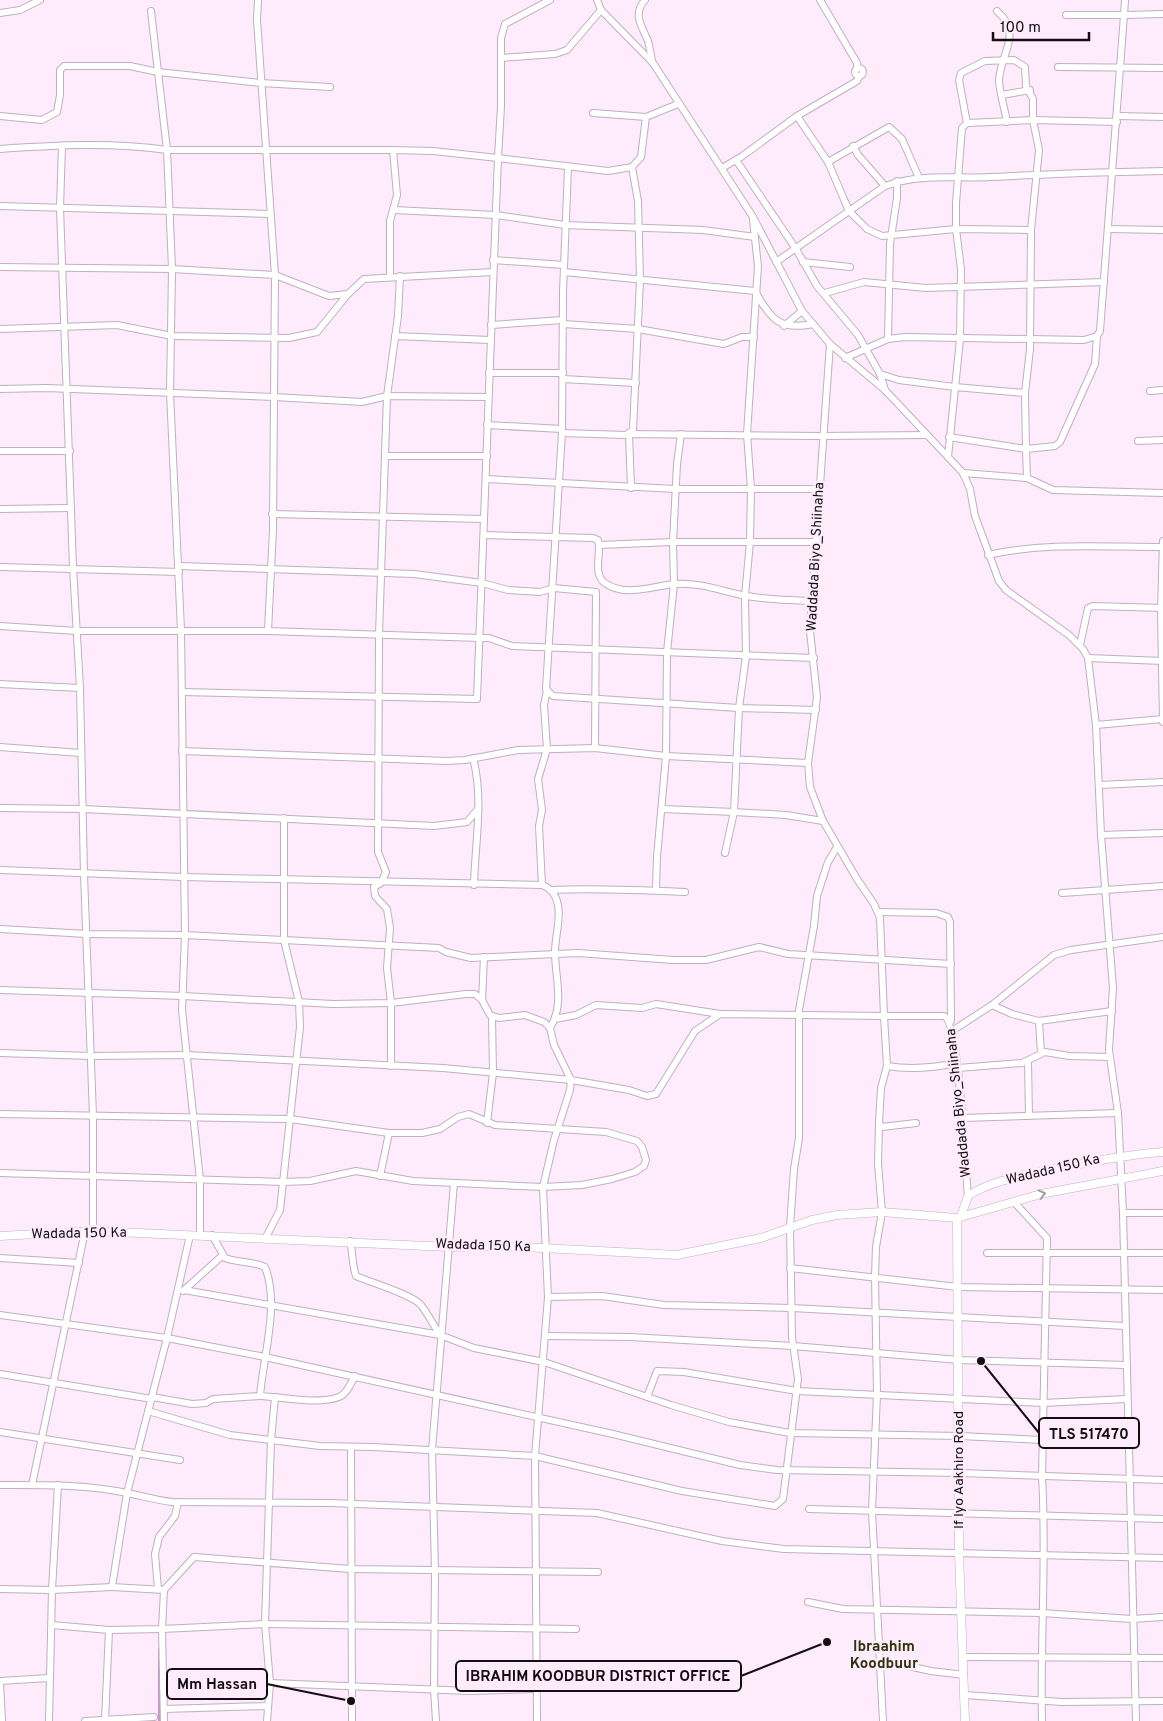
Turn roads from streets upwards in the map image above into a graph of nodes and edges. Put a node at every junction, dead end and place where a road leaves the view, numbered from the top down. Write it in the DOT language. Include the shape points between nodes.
graph roads {
  1 [pos="40,0"];
  2 [pos="258,0"];
  3 [pos="550,0"];
  4 [pos="597,0"];
  5 [pos="645,0"];
  6 [pos="820,0"];
  7 [pos="1125,0"];
  8 [pos="601,10"];
  9 [pos="151,11"];
  10 [pos="997,11"];
  11 [pos="0,13"];
  12 [pos="1163,14"];
  13 [pos="1066,15"];
  14 [pos="1124,15"];
  15 [pos="501,58"];
  16 [pos="1003,59"];
  17 [pos="653,63"];
  18 [pos="1058,67"];
  19 [pos="1120,68"];
  20 [pos="1163,68"];
  21 [pos="158,72"];
  22 [pos="261,83"];
  23 [pos="330,87"];
  24 [pos="1030,90"];
  25 [pos="1002,95"];
  26 [pos="678,104"];
  27 [pos="593,113"];
  28 [pos="0,116"];
  29 [pos="798,116"];
  30 [pos="646,117"];
  31 [pos="1163,117"];
  32 [pos="1117,119"];
  33 [pos="1033,120"];
  34 [pos="1007,122"];
  35 [pos="967,123"];
  36 [pos="62,146"];
  37 [pos="853,146"];
  38 [pos="267,148"];
  39 [pos="0,149"];
  40 [pos="167,150"];
  41 [pos="393,150"];
  42 [pos="498,158"];
  43 [pos="736,160"];
  44 [pos="828,162"];
  45 [pos="632,167"];
  46 [pos="568,168"];
  47 [pos="722,168"];
  48 [pos="1113,172"];
  49 [pos="1163,172"];
  50 [pos="1036,174"];
  51 [pos="957,176"];
  52 [pos="918,178"];
  53 [pos="897,181"];
  54 [pos="884,186"];
  55 [pos="0,206"];
  56 [pos="60,208"];
  57 [pos="394,210"];
  58 [pos="169,211"];
  59 [pos="849,211"];
  60 [pos="270,214"];
  61 [pos="496,215"];
  62 [pos="753,217"];
  63 [pos="565,225"];
  64 [pos="638,227"];
  65 [pos="956,229"];
  66 [pos="1031,230"];
  67 [pos="1109,230"];
  68 [pos="1163,230"];
  69 [pos="891,235"];
  70 [pos="755,237"];
  71 [pos="796,250"];
  72 [pos="493,260"];
  73 [pos="776,262"];
  74 [pos="803,262"];
  75 [pos="564,265"];
  76 [pos="0,267"];
  77 [pos="850,267"];
  78 [pos="63,268"];
  79 [pos="172,269"];
  80 [pos="493,272"];
  81 [pos="564,272"];
  82 [pos="275,275"];
  83 [pos="400,276"];
  84 [pos="390,277"];
  85 [pos="640,280"];
  86 [pos="1104,282"];
  87 [pos="1030,283"];
  88 [pos="888,285"];
  89 [pos="961,286"];
  90 [pos="755,291"];
  91 [pos="825,293"];
  92 [pos="348,294"];
  93 [pos="802,311"];
  94 [pos="563,322"];
  95 [pos="813,324"];
  96 [pos="491,325"];
  97 [pos="784,326"];
  98 [pos="64,327"];
  99 [pos="0,329"];
  100 [pos="638,330"];
  101 [pos="172,336"];
  102 [pos="396,336"];
  103 [pos="1097,336"];
  104 [pos="754,337"];
  105 [pos="1029,338"];
  106 [pos="276,339"];
  107 [pos="888,339"];
  108 [pos="960,339"];
  109 [pos="490,340"];
  110 [pos="830,344"];
  111 [pos="866,350"];
  112 [pos="845,358"];
  113 [pos="489,373"];
  114 [pos="880,374"];
  115 [pos="563,376"];
  116 [pos="636,383"];
  117 [pos="955,387"];
  118 [pos="0,389"];
  119 [pos="68,389"];
  120 [pos="885,390"];
  121 [pos="1163,390"];
  122 [pos="1150,391"];
  123 [pos="170,393"];
  124 [pos="1025,393"];
  125 [pos="387,396"];
  126 [pos="274,397"];
  127 [pos="488,397"];
  128 [pos="488,425"];
  129 [pos="562,431"];
  130 [pos="629,434"];
  131 [pos="681,434"];
  132 [pos="747,434"];
  133 [pos="927,435"];
  134 [pos="822,436"];
  135 [pos="949,437"];
  136 [pos="1163,440"];
  137 [pos="1138,441"];
  138 [pos="1026,449"];
  139 [pos="0,451"];
  140 [pos="70,451"];
  141 [pos="385,456"];
  142 [pos="486,456"];
  143 [pos="948,457"];
  144 [pos="963,473"];
  145 [pos="1027,478"];
  146 [pos="486,479"];
  147 [pos="558,483"];
  148 [pos="631,488"];
  149 [pos="676,489"];
  150 [pos="751,489"];
  151 [pos="819,489"];
  152 [pos="1163,493"];
  153 [pos="71,508"];
  154 [pos="0,509"];
  155 [pos="272,514"];
  156 [pos="384,516"];
  157 [pos="484,519"];
  158 [pos="484,535"];
  159 [pos="555,537"];
  160 [pos="673,542"];
  161 [pos="750,542"];
  162 [pos="816,542"];
  163 [pos="599,545"];
  164 [pos="1163,545"];
  165 [pos="988,555"];
  166 [pos="0,567"];
  167 [pos="73,568"];
  168 [pos="179,569"];
  169 [pos="271,569"];
  170 [pos="382,573"];
  171 [pos="482,583"];
  172 [pos="674,584"];
  173 [pos="552,588"];
  174 [pos="745,596"];
  175 [pos="812,601"];
  176 [pos="1162,608"];
  177 [pos="0,626"];
  178 [pos="181,630"];
  179 [pos="77,631"];
  180 [pos="268,631"];
  181 [pos="379,635"];
  182 [pos="480,638"];
  183 [pos="1080,645"];
  184 [pos="548,648"];
  185 [pos="595,650"];
  186 [pos="667,652"];
  187 [pos="746,656"];
  188 [pos="814,658"];
  189 [pos="1088,658"];
  190 [pos="1162,661"];
  191 [pos="0,684"];
  192 [pos="80,688"];
  193 [pos="547,690"];
  194 [pos="182,692"];
  195 [pos="379,696"];
  196 [pos="595,699"];
  197 [pos="665,702"];
  198 [pos="739,708"];
  199 [pos="816,710"];
  200 [pos="1163,720"];
  201 [pos="1096,725"];
  202 [pos="0,747"];
  203 [pos="595,748"];
  204 [pos="547,749"];
  205 [pos="182,751"];
  206 [pos="81,753"];
  207 [pos="666,756"];
  208 [pos="379,758"];
  209 [pos="474,758"];
  210 [pos="738,759"];
  211 [pos="808,763"];
  212 [pos="1163,782"];
  213 [pos="1099,785"];
  214 [pos="0,808"];
  215 [pos="663,808"];
  216 [pos="83,809"];
  217 [pos="478,809"];
  218 [pos="734,812"];
  219 [pos="183,813"];
  220 [pos="284,818"];
  221 [pos="823,821"];
  222 [pos="379,822"];
  223 [pos="1163,833"];
  224 [pos="1101,835"];
  225 [pos="837,847"];
  226 [pos="725,853"];
  227 [pos="0,870"];
  228 [pos="84,874"];
  229 [pos="183,877"];
  230 [pos="284,880"];
  231 [pos="381,883"];
  232 [pos="474,885"];
  233 [pos="542,885"];
  234 [pos="1163,886"];
  235 [pos="1104,889"];
  236 [pos="551,890"];
  237 [pos="656,890"];
  238 [pos="685,892"];
  239 [pos="1062,893"];
  240 [pos="878,912"];
  241 [pos="0,929"];
  242 [pos="86,934"];
  243 [pos="185,935"];
  244 [pos="1163,936"];
  245 [pos="284,940"];
  246 [pos="388,945"];
  247 [pos="1110,945"];
  248 [pos="555,953"];
  249 [pos="810,955"];
  250 [pos="484,957"];
  251 [pos="883,961"];
  252 [pos="951,964"];
  253 [pos="0,990"];
  254 [pos="89,993"];
  255 [pos="183,996"];
  256 [pos="482,1000"];
  257 [pos="299,1002"];
  258 [pos="391,1003"];
  259 [pos="992,1005"];
  260 [pos="1112,1011"];
  261 [pos="720,1014"];
  262 [pos="799,1016"];
  263 [pos="884,1016"];
  264 [pos="492,1017"];
  265 [pos="555,1019"];
  266 [pos="1040,1020"];
  267 [pos="951,1023"];
  268 [pos="550,1028"];
  269 [pos="952,1031"];
  270 [pos="0,1052"];
  271 [pos="1041,1053"];
  272 [pos="187,1055"];
  273 [pos="91,1056"];
  274 [pos="1110,1057"];
  275 [pos="295,1062"];
  276 [pos="1028,1062"];
  277 [pos="391,1066"];
  278 [pos="887,1066"];
  279 [pos="958,1066"];
  280 [pos="493,1073"];
  281 [pos="571,1080"];
  282 [pos="0,1114"];
  283 [pos="1118,1114"];
  284 [pos="93,1116"];
  285 [pos="1029,1116"];
  286 [pos="193,1118"];
  287 [pos="962,1118"];
  288 [pos="290,1119"];
  289 [pos="487,1123"];
  290 [pos="879,1123"];
  291 [pos="916,1123"];
  292 [pos="558,1128"];
  293 [pos="389,1133"];
  294 [pos="1163,1152"];
  295 [pos="1120,1156"];
  296 [pos="1163,1171"];
  297 [pos="0,1173"];
  298 [pos="92,1174"];
  299 [pos="380,1176"];
  300 [pos="1121,1177"];
  301 [pos="200,1180"];
  302 [pos="283,1182"];
  303 [pos="454,1183"];
  304 [pos="544,1187"];
  305 [pos="968,1196"];
  306 [pos="1014,1202"];
  307 [pos="882,1212"];
  308 [pos="1123,1213"];
  309 [pos="1163,1213"];
  310 [pos="959,1217"];
  311 [pos="790,1227"];
  312 [pos="89,1231"];
  313 [pos="200,1234"];
  314 [pos="190,1235"];
  315 [pos="212,1235"];
  316 [pos="0,1236"];
  317 [pos="266,1237"];
  318 [pos="350,1241"];
  319 [pos="450,1247"];
  320 [pos="545,1248"];
  321 [pos="987,1253"];
  322 [pos="1163,1253"];
  323 [pos="1047,1254"];
  324 [pos="1123,1254"];
  325 [pos="223,1255"];
  326 [pos="0,1258"];
  327 [pos="79,1263"];
  328 [pos="790,1268"];
  329 [pos="875,1276"];
  330 [pos="958,1287"];
  331 [pos="1046,1288"];
  332 [pos="184,1290"];
  333 [pos="1124,1290"];
  334 [pos="1163,1290"];
  335 [pos="177,1294"];
  336 [pos="548,1297"];
  337 [pos="271,1305"];
  338 [pos="792,1308"];
  339 [pos="874,1312"];
  340 [pos="0,1315"];
  341 [pos="959,1318"];
  342 [pos="67,1323"];
  343 [pos="1045,1323"];
  344 [pos="1125,1326"];
  345 [pos="440,1335"];
  346 [pos="546,1336"];
  347 [pos="167,1338"];
  348 [pos="793,1346"];
  349 [pos="876,1353"];
  350 [pos="265,1357"];
  351 [pos="959,1360"];
  352 [pos="544,1362"];
  353 [pos="1044,1363"];
  354 [pos="1126,1366"];
  355 [pos="0,1374"];
  356 [pos="355,1376"];
  357 [pos="54,1381"];
  358 [pos="798,1391"];
  359 [pos="877,1395"];
  360 [pos="260,1396"];
  361 [pos="436,1396"];
  362 [pos="275,1397"];
  363 [pos="647,1397"];
  364 [pos="152,1398"];
  365 [pos="1127,1399"];
  366 [pos="960,1400"];
  367 [pos="1043,1403"];
  368 [pos="148,1411"];
  369 [pos="537,1418"];
  370 [pos="0,1432"];
  371 [pos="790,1433"];
  372 [pos="876,1434"];
  373 [pos="960,1436"];
  374 [pos="41,1438"];
  375 [pos="1128,1439"];
  376 [pos="271,1440"];
  377 [pos="1043,1440"];
  378 [pos="351,1448"];
  379 [pos="432,1450"];
  380 [pos="137,1455"];
  381 [pos="535,1456"];
  382 [pos="180,1460"];
  383 [pos="788,1469"];
  384 [pos="874,1472"];
  385 [pos="960,1473"];
  386 [pos="1042,1477"];
  387 [pos="1129,1480"];
  388 [pos="1163,1480"];
  389 [pos="0,1485"];
  390 [pos="32,1485"];
  391 [pos="58,1485"];
  392 [pos="127,1493"];
  393 [pos="178,1502"];
  394 [pos="268,1503"];
  395 [pos="350,1503"];
  396 [pos="434,1506"];
  397 [pos="809,1509"];
  398 [pos="872,1511"];
  399 [pos="536,1512"];
  400 [pos="960,1512"];
  401 [pos="1044,1514"];
  402 [pos="1131,1518"];
  403 [pos="1163,1518"];
  404 [pos="876,1550"];
  405 [pos="959,1553"];
  406 [pos="1042,1554"];
  407 [pos="1132,1558"];
  408 [pos="1163,1558"];
  409 [pos="267,1561"];
  410 [pos="350,1568"];
  411 [pos="435,1570"];
  412 [pos="536,1571"];
  413 [pos="598,1572"];
  414 [pos="112,1587"];
  415 [pos="0,1588"];
  416 [pos="52,1590"];
  417 [pos="161,1590"];
  418 [pos="808,1602"];
  419 [pos="879,1608"];
  420 [pos="961,1610"];
  421 [pos="1042,1613"];
  422 [pos="1163,1617"];
  423 [pos="1132,1619"];
  424 [pos="265,1624"];
  425 [pos="52,1626"];
  426 [pos="350,1626"];
  427 [pos="435,1628"];
  428 [pos="576,1629"];
  429 [pos="109,1630"];
  430 [pos="162,1630"];
  431 [pos="535,1630"];
  432 [pos="1041,1656"];
  433 [pos="963,1657"];
  434 [pos="1133,1657"];
  435 [pos="1163,1658"];
  436 [pos="881,1660"];
  437 [pos="964,1675"];
  438 [pos="49,1678"];
  439 [pos="0,1681"];
  440 [pos="270,1683"];
  441 [pos="163,1686"];
  442 [pos="351,1686"];
  443 [pos="434,1689"];
  444 [pos="535,1689"];
  445 [pos="965,1695"];
  446 [pos="1042,1701"];
  447 [pos="1134,1701"];
  448 [pos="1163,1701"];
  449 [pos="268,1706"];
  450 [pos="164,1709"];
  451 [pos="154,1717"];
  452 [pos="2,1721"];
  453 [pos="49,1721"];
  454 [pos="85,1721"];
  455 [pos="105,1721"];
  456 [pos="164,1721"];
  457 [pos="267,1721"];
  458 [pos="352,1721"];
  459 [pos="436,1721"];
  460 [pos="537,1721"];
  461 [pos="883,1721"];
  462 [pos="965,1721"];
  463 [pos="1042,1721"];
  464 [pos="1136,1721"];
  1 -- 11 [label="street" via="20,10"];
  2 -- 22 [label="street"];
  3 -- 15 [label="street" via="505,24"];
  4 -- 8 [label="street"];
  5 -- 17 [label="street" via="638,18"];
  6 -- 29 [label="street" via="857,62 857,82"];
  7 -- 14 [label="street"];
  8 -- 15 [label="street" via="567,50 555,54"];
  8 -- 17 [label="street"];
  9 -- 21 [label="street"];
  10 -- 16 [label="street" via="1005,18 1011,32"];
  12 -- 14 [label="street"];
  13 -- 14 [label="street"];
  14 -- 19 [label="street"];
  15 -- 42 [label="street"];
  16 -- 24 [label="street" via="1023,64 1026,86"];
  16 -- 25 [label="street" via="999,81"];
  16 -- 35 [label="street" via="985,62 961,73 959,80"];
  17 -- 26 [label="street"];
  18 -- 19 [label="street"];
  19 -- 20 [label="street"];
  19 -- 32 [label="street"];
  21 -- 22 [label="street"];
  21 -- 28 [label="street" via="130,66 64,66 60,70 57,112 42,120"];
  21 -- 40 [label="street"];
  22 -- 23 [label="street"];
  22 -- 38 [label="street"];
  24 -- 25 [label="street"];
  24 -- 33 [label="street" via="1035,109"];
  25 -- 34 [label="street"];
  26 -- 30 [label="street"];
  26 -- 47 [label="street"];
  27 -- 30 [label="street"];
  29 -- 43 [label="street"];
  29 -- 44 [label="street"];
  30 -- 45 [label="street" via="641,157"];
  31 -- 32 [label="street"];
  32 -- 33 [label="street"];
  32 -- 48 [label="street"];
  33 -- 34 [label="street"];
  33 -- 50 [label="street" via="1039,150"];
  34 -- 35 [label="street"];
  35 -- 51 [label="street" via="962,128"];
  36 -- 39 [label="street"];
  36 -- 40 [label="street" via="132,145"];
  36 -- 56 [label="street"];
  37 -- 44 [label="street"];
  37 -- 52 [label="street" via="886,127 891,128 902,139"];
  37 -- 54 [label="street"];
  38 -- 40 [label="street"];
  38 -- 41 [label="street"];
  38 -- 60 [label="street"];
  40 -- 58 [label="street"];
  41 -- 42 [label="street" via="433,150"];
  41 -- 57 [label="street" via="398,195"];
  42 -- 46 [label="street"];
  42 -- 61 [label="street"];
  43 -- 47 [label="street"];
  43 -- 71 [label="street"];
  44 -- 59 [label="street"];
  45 -- 46 [label="street" via="608,171"];
  45 -- 64 [label="street" via="638,201"];
  46 -- 63 [label="street"];
  47 -- 62 [label="street"];
  48 -- 49 [label="street"];
  48 -- 50 [label="street"];
  48 -- 67 [label="street"];
  50 -- 51 [label="street" via="989,178"];
  50 -- 66 [label="street"];
  51 -- 52 [label="street"];
  51 -- 65 [label="street"];
  52 -- 53 [label="street"];
  53 -- 54 [label="street"];
  53 -- 69 [label="street"];
  54 -- 59 [label="street"];
  55 -- 56 [label="street"];
  56 -- 58 [label="street"];
  56 -- 78 [label="street"];
  57 -- 61 [label="street"];
  57 -- 84 [label="street" via="390,222"];
  58 -- 60 [label="street"];
  58 -- 79 [label="street"];
  59 -- 69 [label="street" via="867,229 882,236"];
  59 -- 71 [label="street"];
  60 -- 82 [label="street"];
  61 -- 63 [label="street"];
  61 -- 72 [label="street"];
  62 -- 70 [label="street"];
  62 -- 73 [label="street"];
  63 -- 64 [label="street"];
  63 -- 75 [label="street"];
  64 -- 70 [label="street" via="703,230"];
  64 -- 85 [label="street"];
  65 -- 66 [label="street"];
  65 -- 69 [label="street"];
  65 -- 89 [label="street"];
  66 -- 87 [label="street"];
  67 -- 68 [label="street"];
  67 -- 86 [label="street"];
  69 -- 88 [label="street"];
  70 -- 90 [label="street" via="758,266"];
  71 -- 73 [label="street"];
  71 -- 74 [label="street"];
  72 -- 75 [label="street"];
  72 -- 80 [label="street"];
  73 -- 93 [label="street"];
  74 -- 77 [label="street"];
  74 -- 91 [label="street"];
  75 -- 81 [label="street"];
  76 -- 78 [label="street"];
  78 -- 79 [label="street"];
  78 -- 98 [label="street"];
  79 -- 82 [label="street"];
  79 -- 101 [label="street"];
  80 -- 83 [label="street"];
  80 -- 96 [label="street"];
  81 -- 85 [label="street"];
  81 -- 94 [label="street"];
  82 -- 92 [label="street" via="329,296"];
  82 -- 106 [label="street"];
  83 -- 84 [label="street"];
  83 -- 102 [label="street"];
  84 -- 92 [label="street" via="364,279"];
  85 -- 90 [label="street"];
  85 -- 100 [label="street"];
  86 -- 87 [label="street"];
  86 -- 103 [label="street"];
  87 -- 89 [label="street"];
  87 -- 105 [label="street"];
  88 -- 89 [label="street"];
  88 -- 91 [label="street" via="864,282"];
  88 -- 107 [label="street"];
  89 -- 108 [label="street"];
  90 -- 97 [label="street" via="766,311"];
  90 -- 104 [label="street"];
  91 -- 111 [label="street"];
  92 -- 106 [label="street" via="317,332"];
  93 -- 95 [label="street"];
  93 -- 97 [label="street"];
  94 -- 96 [label="street"];
  94 -- 100 [label="street"];
  94 -- 115 [label="street"];
  95 -- 97 [label="street"];
  95 -- 110 [label="street"];
  96 -- 109 [label="street"];
  98 -- 99 [label="street"];
  98 -- 101 [label="street" via="117,325"];
  98 -- 119 [label="street"];
  100 -- 104 [label="street" via="724,344"];
  100 -- 116 [label="street"];
  101 -- 106 [label="street"];
  101 -- 123 [label="street"];
  102 -- 109 [label="street"];
  102 -- 125 [label="street"];
  103 -- 105 [label="street" via="1084,340"];
  103 -- 138 [label="street" via="1095,364 1060,442 1055,446"];
  104 -- 132 [label="street"];
  105 -- 108 [label="street"];
  105 -- 124 [label="street"];
  106 -- 126 [label="street"];
  107 -- 108 [label="street"];
  107 -- 111 [label="street"];
  108 -- 117 [label="street"];
  109 -- 113 [label="street"];
  110 -- 112 [label="street"];
  110 -- 134 [label="street, Waddada Biyo_Shiinaha"];
  111 -- 112 [label="street"];
  111 -- 114 [label="street"];
  112 -- 120 [label="street"];
  113 -- 115 [label="street"];
  113 -- 127 [label="street"];
  114 -- 117 [label="street"];
  114 -- 120 [label="street"];
  115 -- 116 [label="street"];
  115 -- 129 [label="street"];
  116 -- 130 [label="street" via="634,424"];
  117 -- 124 [label="street"];
  117 -- 135 [label="street"];
  118 -- 119 [label="street"];
  119 -- 123 [label="street"];
  119 -- 140 [label="street"];
  120 -- 133 [label="street"];
  121 -- 122 [label="street"];
  123 -- 126 [label="street"];
  123 -- 168 [label="street"];
  124 -- 138 [label="street"];
  125 -- 126 [label="street" via="362,402"];
  125 -- 127 [label="street"];
  125 -- 141 [label="street"];
  126 -- 155 [label="street"];
  127 -- 128 [label="street"];
  128 -- 129 [label="street"];
  128 -- 142 [label="street"];
  129 -- 130 [label="street"];
  129 -- 147 [label="street"];
  130 -- 131 [label="street"];
  130 -- 148 [label="street"];
  131 -- 132 [label="street"];
  131 -- 149 [label="street"];
  132 -- 134 [label="street"];
  132 -- 150 [label="street"];
  133 -- 134 [label="street"];
  133 -- 143 [label="street"];
  134 -- 151 [label="street, Waddada Biyo_Shiinaha"];
  135 -- 138 [label="street"];
  135 -- 143 [label="street"];
  136 -- 137 [label="street"];
  138 -- 145 [label="street"];
  139 -- 140 [label="street"];
  140 -- 153 [label="street"];
  141 -- 142 [label="street"];
  141 -- 156 [label="street"];
  142 -- 146 [label="street"];
  143 -- 144 [label="street"];
  144 -- 145 [label="street"];
  144 -- 165 [label="street"];
  145 -- 152 [label="street" via="1052,490"];
  146 -- 147 [label="street"];
  146 -- 157 [label="street"];
  147 -- 148 [label="street"];
  147 -- 159 [label="street"];
  148 -- 149 [label="street"];
  149 -- 150 [label="street"];
  149 -- 160 [label="street"];
  150 -- 151 [label="street"];
  150 -- 161 [label="street"];
  151 -- 162 [label="street, Waddada Biyo_Shiinaha"];
  153 -- 154 [label="street"];
  153 -- 167 [label="street"];
  155 -- 156 [label="street"];
  155 -- 169 [label="street"];
  156 -- 157 [label="street"];
  156 -- 170 [label="street"];
  157 -- 158 [label="street"];
  158 -- 159 [label="street"];
  158 -- 171 [label="street"];
  159 -- 163 [label="street" via="593,538"];
  159 -- 173 [label="street"];
  160 -- 161 [label="street"];
  160 -- 163 [label="street"];
  160 -- 172 [label="street"];
  161 -- 162 [label="street"];
  161 -- 174 [label="street"];
  162 -- 175 [label="street, Waddada Biyo_Shiinaha"];
  163 -- 172 [label="street" via="600,577 604,583 633,590"];
  164 -- 165 [label="street" via="1009,550"];
  164 -- 176 [label="street"];
  165 -- 183 [label="street" via="1006,590"];
  166 -- 167 [label="street"];
  167 -- 168 [label="street"];
  167 -- 179 [label="street"];
  168 -- 169 [label="street"];
  168 -- 178 [label="street"];
  169 -- 170 [label="street"];
  169 -- 180 [label="street"];
  170 -- 171 [label="street"];
  170 -- 181 [label="street"];
  171 -- 173 [label="street" via="508,590 540,592"];
  171 -- 182 [label="street"];
  172 -- 174 [label="street" via="701,586"];
  172 -- 186 [label="street"];
  173 -- 184 [label="street"];
  173 -- 185 [label="street" via="596,592"];
  174 -- 175 [label="street"];
  174 -- 187 [label="street"];
  175 -- 188 [label="street, Waddada Biyo_Shiinaha" via="810,631"];
  176 -- 183 [label="street" via="1088,608"];
  176 -- 190 [label="street"];
  177 -- 179 [label="street"];
  178 -- 179 [label="street"];
  178 -- 180 [label="street"];
  178 -- 194 [label="street"];
  179 -- 192 [label="street"];
  180 -- 181 [label="street"];
  181 -- 182 [label="street"];
  181 -- 195 [label="street"];
  182 -- 184 [label="street" via="512,646"];
  182 -- 195 [label="street" via="477,699"];
  183 -- 189 [label="street"];
  184 -- 185 [label="street"];
  184 -- 193 [label="street"];
  185 -- 186 [label="street"];
  185 -- 196 [label="street"];
  186 -- 187 [label="street"];
  186 -- 197 [label="street"];
  187 -- 188 [label="street"];
  187 -- 198 [label="street"];
  188 -- 199 [label="street, Waddada Biyo_Shiinaha"];
  189 -- 190 [label="street"];
  189 -- 201 [label="street"];
  190 -- 200 [label="street"];
  191 -- 192 [label="street"];
  192 -- 206 [label="street"];
  193 -- 196 [label="street" via="553,696"];
  193 -- 204 [label="street" via="544,705"];
  194 -- 195 [label="street"];
  194 -- 205 [label="street"];
  195 -- 208 [label="street"];
  196 -- 197 [label="street"];
  196 -- 203 [label="street"];
  197 -- 198 [label="street"];
  197 -- 207 [label="street"];
  198 -- 199 [label="street"];
  198 -- 210 [label="street"];
  199 -- 211 [label="street, Waddada Biyo_Shiinaha"];
  200 -- 201 [label="street"];
  201 -- 213 [label="street"];
  202 -- 206 [label="street"];
  203 -- 204 [label="street"];
  203 -- 207 [label="street"];
  204 -- 209 [label="street" via="500,752"];
  204 -- 233 [label="street" via="538,778 542,810 539,826"];
  205 -- 208 [label="street"];
  205 -- 219 [label="street"];
  206 -- 216 [label="street"];
  207 -- 210 [label="street"];
  207 -- 215 [label="street"];
  208 -- 209 [label="street" via="447,761"];
  208 -- 222 [label="street"];
  209 -- 217 [label="street"];
  210 -- 211 [label="street"];
  210 -- 218 [label="street"];
  211 -- 221 [label="street, Waddada Biyo_Shiinaha" via="810,787"];
  212 -- 213 [label="street"];
  213 -- 224 [label="street"];
  214 -- 216 [label="street"];
  215 -- 218 [label="street"];
  215 -- 237 [label="street"];
  216 -- 219 [label="street"];
  216 -- 228 [label="street"];
  217 -- 222 [label="street" via="467,822 456,824 434,826"];
  217 -- 232 [label="street"];
  218 -- 221 [label="street"];
  218 -- 226 [label="street"];
  219 -- 220 [label="street"];
  219 -- 229 [label="street"];
  220 -- 222 [label="street"];
  220 -- 230 [label="street"];
  221 -- 225 [label="street, Waddada Biyo_Shiinaha"];
  222 -- 231 [label="street" via="378,852 386,872"];
  223 -- 224 [label="street"];
  224 -- 235 [label="street"];
  225 -- 240 [label="street, Waddada Biyo_Shiinaha"];
  225 -- 249 [label="street" via="828,862 817,896"];
  227 -- 228 [label="street"];
  228 -- 229 [label="street"];
  228 -- 242 [label="street"];
  229 -- 230 [label="street"];
  229 -- 243 [label="street"];
  230 -- 231 [label="street"];
  230 -- 245 [label="street"];
  231 -- 232 [label="street"];
  231 -- 246 [label="street" via="374,888 375,896 387,909"];
  232 -- 233 [label="street"];
  233 -- 236 [label="street"];
  234 -- 235 [label="street"];
  235 -- 239 [label="street"];
  235 -- 247 [label="street"];
  236 -- 237 [label="street"];
  236 -- 248 [label="street" via="558,907"];
  237 -- 238 [label="street"];
  240 -- 251 [label="street, Waddada Biyo_Shiinaha"];
  240 -- 252 [label="street" via="946,915 950,922"];
  241 -- 242 [label="street"];
  242 -- 243 [label="street"];
  242 -- 254 [label="street"];
  243 -- 245 [label="street"];
  243 -- 255 [label="street"];
  244 -- 247 [label="street"];
  245 -- 246 [label="street"];
  245 -- 257 [label="street"];
  246 -- 250 [label="street" via="439,948 470,958"];
  246 -- 258 [label="street"];
  247 -- 259 [label="street" via="1054,955"];
  247 -- 260 [label="street"];
  248 -- 249 [label="street" via="706,960 759,947 778,953"];
  248 -- 250 [label="street"];
  248 -- 265 [label="street" via="559,1003"];
  249 -- 251 [label="street"];
  249 -- 262 [label="street"];
  250 -- 256 [label="street"];
  251 -- 252 [label="street"];
  251 -- 263 [label="street, Waddada Biyo_Shiinaha"];
  252 -- 267 [label="street"];
  253 -- 254 [label="street"];
  254 -- 255 [label="street"];
  254 -- 273 [label="street"];
  255 -- 257 [label="street"];
  255 -- 272 [label="street"];
  256 -- 258 [label="street" via="475,994 466,994"];
  256 -- 264 [label="street"];
  257 -- 258 [label="street"];
  257 -- 275 [label="street" via="300,1027"];
  258 -- 277 [label="street"];
  259 -- 266 [label="street" via="1012,1014"];
  259 -- 269 [label="street"];
  260 -- 266 [label="street"];
  260 -- 274 [label="street"];
  261 -- 262 [label="street"];
  261 -- 265 [label="street" via="656,1004 642,1008 596,1004 576,1015"];
  261 -- 281 [label="street" via="696,1032 656,1094 647,1096"];
  262 -- 263 [label="street"];
  262 -- 311 [label="street" via="799,1138"];
  263 -- 267 [label="street, Waddada Biyo_Shiinaha" via="944,1016"];
  263 -- 278 [label="street"];
  264 -- 268 [label="street" via="525,1015 544,1022"];
  264 -- 280 [label="street"];
  265 -- 268 [label="street"];
  266 -- 271 [label="street"];
  267 -- 269 [label="street, Waddada Biyo_Shiinaha"];
  268 -- 281 [label="street" via="554,1045"];
  269 -- 279 [label="street, Waddada Biyo_Shiinaha"];
  270 -- 273 [label="street"];
  271 -- 274 [label="street"];
  271 -- 276 [label="street"];
  272 -- 273 [label="street"];
  272 -- 275 [label="street"];
  272 -- 286 [label="street"];
  273 -- 284 [label="street"];
  274 -- 283 [label="street"];
  275 -- 277 [label="street"];
  275 -- 288 [label="street"];
  276 -- 279 [label="street"];
  276 -- 285 [label="street"];
  277 -- 280 [label="street"];
  278 -- 279 [label="street" via="913,1069"];
  278 -- 290 [label="street" via="881,1088"];
  279 -- 287 [label="street, Waddada Biyo_Shiinaha"];
  280 -- 281 [label="street"];
  280 -- 289 [label="street"];
  281 -- 292 [label="street"];
  282 -- 284 [label="street"];
  283 -- 285 [label="street"];
  283 -- 295 [label="street"];
  284 -- 286 [label="street"];
  284 -- 298 [label="street"];
  285 -- 287 [label="street"];
  286 -- 288 [label="street"];
  286 -- 301 [label="street"];
  287 -- 305 [label="street, Waddada Biyo_Shiinaha"];
  288 -- 293 [label="street"];
  288 -- 302 [label="street"];
  289 -- 292 [label="street"];
  289 -- 293 [label="street" via="469,1114 432,1132"];
  290 -- 291 [label="street" via="888,1128"];
  290 -- 307 [label="street"];
  292 -- 304 [label="street"];
  292 -- 304 [label="street" via="606,1132 637,1141 646,1160 644,1166 635,1172 612,1179"];
  293 -- 299 [label="street"];
  294 -- 295 [label="street, Wadada 150 Ka"];
  295 -- 300 [label="street"];
  295 -- 305 [label="street, Wadada 150 Ka" via="1014,1178"];
  296 -- 300 [label="street, Wadada 150 Ka"];
  297 -- 298 [label="street"];
  298 -- 301 [label="street"];
  298 -- 312 [label="street"];
  299 -- 302 [label="street" via="356,1171 310,1181"];
  299 -- 303 [label="street"];
  306 -- 300 [label="street, Wadada 150 Ka, one-way"];
  300 -- 308 [label="street"];
  301 -- 302 [label="street"];
  301 -- 313 [label="street"];
  302 -- 317 [label="street" via="280,1210"];
  303 -- 304 [label="street"];
  303 -- 319 [label="street"];
  304 -- 320 [label="street"];
  305 -- 310 [label="street"];
  306 -- 310 [label="street, Wadada 150 Ka"];
  306 -- 323 [label="street" via="1047,1238"];
  307 -- 310 [label="street, Wadada 150 Ka"];
  307 -- 311 [label="street, Wadada 150 Ka" via="837,1215"];
  307 -- 329 [label="street"];
  308 -- 309 [label="street"];
  308 -- 324 [label="street"];
  310 -- 330 [label="street, If Iyo Aakhiro Road"];
  311 -- 320 [label="street, Wadada 150 Ka" via="761,1238 677,1255"];
  311 -- 328 [label="street"];
  312 -- 314 [label="street, Wadada 150 Ka"];
  312 -- 316 [label="street, Wadada 150 Ka"];
  312 -- 327 [label="street"];
  313 -- 314 [label="street, Wadada 150 Ka"];
  313 -- 315 [label="street, Wadada 150 Ka"];
  314 -- 335 [label="street"];
  315 -- 317 [label="street, Wadada 150 Ka"];
  315 -- 325 [label="street"];
  317 -- 318 [label="street, Wadada 150 Ka"];
  318 -- 319 [label="street, Wadada 150 Ka"];
  318 -- 345 [label="street" via="356,1276 405,1294 420,1305"];
  319 -- 320 [label="street, Wadada 150 Ka"];
  319 -- 345 [label="street"];
  320 -- 336 [label="street"];
  321 -- 323 [label="street"];
  322 -- 324 [label="street"];
  323 -- 324 [label="street"];
  323 -- 331 [label="street"];
  324 -- 333 [label="street"];
  325 -- 332 [label="street"];
  325 -- 337 [label="street" via="238,1262 265,1267 271,1280"];
  326 -- 327 [label="street"];
  327 -- 342 [label="street"];
  328 -- 329 [label="street"];
  328 -- 338 [label="street"];
  329 -- 330 [label="street"];
  329 -- 339 [label="street"];
  330 -- 331 [label="street"];
  330 -- 341 [label="street, If Iyo Aakhiro Road"];
  331 -- 333 [label="street"];
  331 -- 343 [label="street"];
  332 -- 335 [label="street"];
  332 -- 337 [label="street"];
  333 -- 334 [label="street"];
  333 -- 344 [label="street"];
  335 -- 347 [label="street"];
  336 -- 338 [label="street" via="602,1296 664,1305"];
  336 -- 346 [label="street"];
  337 -- 345 [label="street"];
  337 -- 350 [label="street"];
  338 -- 339 [label="street"];
  338 -- 348 [label="street"];
  339 -- 341 [label="street"];
  339 -- 349 [label="street"];
  340 -- 342 [label="street"];
  341 -- 343 [label="street"];
  341 -- 351 [label="street, If Iyo Aakhiro Road"];
  342 -- 347 [label="street"];
  342 -- 357 [label="street"];
  343 -- 344 [label="street"];
  343 -- 353 [label="street"];
  344 -- 354 [label="street"];
  345 -- 352 [label="street" via="474,1348"];
  345 -- 361 [label="street"];
  346 -- 348 [label="street"];
  346 -- 352 [label="street"];
  347 -- 350 [label="street"];
  347 -- 364 [label="street"];
  348 -- 349 [label="street"];
  348 -- 358 [label="street"];
  349 -- 351 [label="street"];
  349 -- 359 [label="street"];
  350 -- 356 [label="street"];
  350 -- 360 [label="street"];
  351 -- 353 [label="street"];
  351 -- 366 [label="street, If Iyo Aakhiro Road"];
  352 -- 363 [label="street"];
  352 -- 369 [label="street"];
  353 -- 354 [label="street"];
  353 -- 367 [label="street"];
  354 -- 365 [label="street"];
  355 -- 357 [label="street"];
  356 -- 361 [label="street"];
  356 -- 362 [label="street" via="339,1397 315,1400"];
  357 -- 364 [label="street"];
  357 -- 374 [label="street"];
  358 -- 359 [label="street"];
  358 -- 363 [label="street" via="684,1372 657,1371"];
  358 -- 371 [label="street"];
  359 -- 366 [label="street"];
  359 -- 372 [label="street"];
  360 -- 362 [label="street"];
  360 -- 364 [label="street" via="213,1399 192,1404"];
  361 -- 369 [label="street"];
  361 -- 379 [label="street"];
  362 -- 376 [label="street"];
  363 -- 371 [label="street" via="729,1422"];
  364 -- 368 [label="street"];
  365 -- 367 [label="street"];
  365 -- 375 [label="street"];
  366 -- 367 [label="street"];
  366 -- 373 [label="street, If Iyo Aakhiro Road"];
  367 -- 377 [label="street"];
  368 -- 376 [label="street" via="230,1435"];
  368 -- 380 [label="street"];
  369 -- 381 [label="street"];
  369 -- 383 [label="street" via="715,1460"];
  370 -- 374 [label="street"];
  371 -- 372 [label="street"];
  371 -- 383 [label="street"];
  372 -- 373 [label="street"];
  372 -- 384 [label="street"];
  373 -- 377 [label="street"];
  373 -- 385 [label="street, If Iyo Aakhiro Road"];
  374 -- 380 [label="street"];
  374 -- 390 [label="street"];
  375 -- 377 [label="street"];
  375 -- 387 [label="street"];
  376 -- 378 [label="street"];
  376 -- 394 [label="street"];
  377 -- 386 [label="street"];
  378 -- 379 [label="street"];
  378 -- 395 [label="street"];
  379 -- 381 [label="street"];
  379 -- 396 [label="street"];
  380 -- 382 [label="street"];
  380 -- 392 [label="street"];
  381 -- 383 [label="street" via="682,1491 775,1506 783,1499"];
  381 -- 399 [label="street"];
  383 -- 384 [label="street"];
  384 -- 385 [label="street"];
  384 -- 398 [label="street"];
  385 -- 386 [label="street"];
  385 -- 400 [label="street, If Iyo Aakhiro Road"];
  386 -- 387 [label="street"];
  386 -- 401 [label="street"];
  387 -- 388 [label="street"];
  387 -- 402 [label="street"];
  389 -- 390 [label="street"];
  390 -- 391 [label="street"];
  391 -- 392 [label="street"];
  391 -- 416 [label="street"];
  392 -- 393 [label="street"];
  392 -- 414 [label="street"];
  393 -- 394 [label="street"];
  393 -- 417 [label="street" via="175,1516 159,1537 155,1554"];
  394 -- 395 [label="street"];
  394 -- 409 [label="street"];
  395 -- 396 [label="street"];
  395 -- 410 [label="street"];
  396 -- 399 [label="street"];
  396 -- 411 [label="street"];
  397 -- 398 [label="street"];
  398 -- 400 [label="street"];
  398 -- 404 [label="street"];
  399 -- 404 [label="street" via="597,1513 722,1541 784,1549"];
  399 -- 412 [label="street"];
  400 -- 401 [label="street"];
  400 -- 405 [label="street, If Iyo Aakhiro Road"];
  401 -- 402 [label="street"];
  401 -- 406 [label="street"];
  402 -- 403 [label="street"];
  402 -- 407 [label="street"];
  404 -- 405 [label="street"];
  404 -- 419 [label="street"];
  405 -- 406 [label="street"];
  405 -- 420 [label="street, If Iyo Aakhiro Road"];
  406 -- 407 [label="street"];
  406 -- 421 [label="street"];
  407 -- 408 [label="street"];
  407 -- 423 [label="street"];
  409 -- 410 [label="street"];
  409 -- 417 [label="street" via="194,1556"];
  409 -- 424 [label="street"];
  410 -- 411 [label="street"];
  410 -- 426 [label="street"];
  411 -- 412 [label="street"];
  411 -- 427 [label="street"];
  412 -- 413 [label="street"];
  412 -- 431 [label="street"];
  414 -- 416 [label="street"];
  414 -- 417 [label="street"];
  415 -- 416 [label="street"];
  416 -- 425 [label="street"];
  417 -- 430 [label="street"];
  418 -- 419 [label="street" via="843,1609"];
  419 -- 420 [label="street"];
  419 -- 436 [label="street"];
  420 -- 421 [label="street"];
  420 -- 433 [label="street, If Iyo Aakhiro Road"];
  421 -- 423 [label="street"];
  421 -- 432 [label="street"];
  422 -- 423 [label="street"];
  423 -- 434 [label="street"];
  424 -- 426 [label="street"];
  424 -- 430 [label="street"];
  424 -- 440 [label="street"];
  425 -- 429 [label="street"];
  425 -- 438 [label="street"];
  426 -- 427 [label="street"];
  426 -- 442 [label="street"];
  427 -- 431 [label="street"];
  427 -- 443 [label="street"];
  428 -- 431 [label="street"];
  429 -- 430 [label="street"];
  429 -- 455 [label="street"];
  430 -- 441 [label="street"];
  431 -- 444 [label="street"];
  432 -- 433 [label="street"];
  432 -- 434 [label="street"];
  432 -- 446 [label="street"];
  433 -- 437 [label="street, If Iyo Aakhiro Road"];
  434 -- 435 [label="street"];
  434 -- 447 [label="street"];
  436 -- 437 [label="street"];
  436 -- 461 [label="street"];
  437 -- 445 [label="street, If Iyo Aakhiro Road"];
  438 -- 439 [label="street"];
  438 -- 453 [label="street"];
  439 -- 452 [label="street"];
  440 -- 441 [label="street"];
  440 -- 442 [label="street"];
  440 -- 449 [label="street"];
  441 -- 450 [label="street"];
  442 -- 443 [label="street"];
  442 -- 458 [label="street"];
  443 -- 444 [label="street"];
  443 -- 459 [label="street"];
  444 -- 460 [label="street"];
  445 -- 446 [label="street"];
  445 -- 462 [label="street, If Iyo Aakhiro Road"];
  446 -- 447 [label="street"];
  446 -- 463 [label="street"];
  447 -- 448 [label="street"];
  447 -- 464 [label="street"];
  449 -- 450 [label="street"];
  449 -- 457 [label="street"];
  450 -- 456 [label="street"];
  451 -- 455 [label="street"];
  454 -- 455 [label="street"];
}
